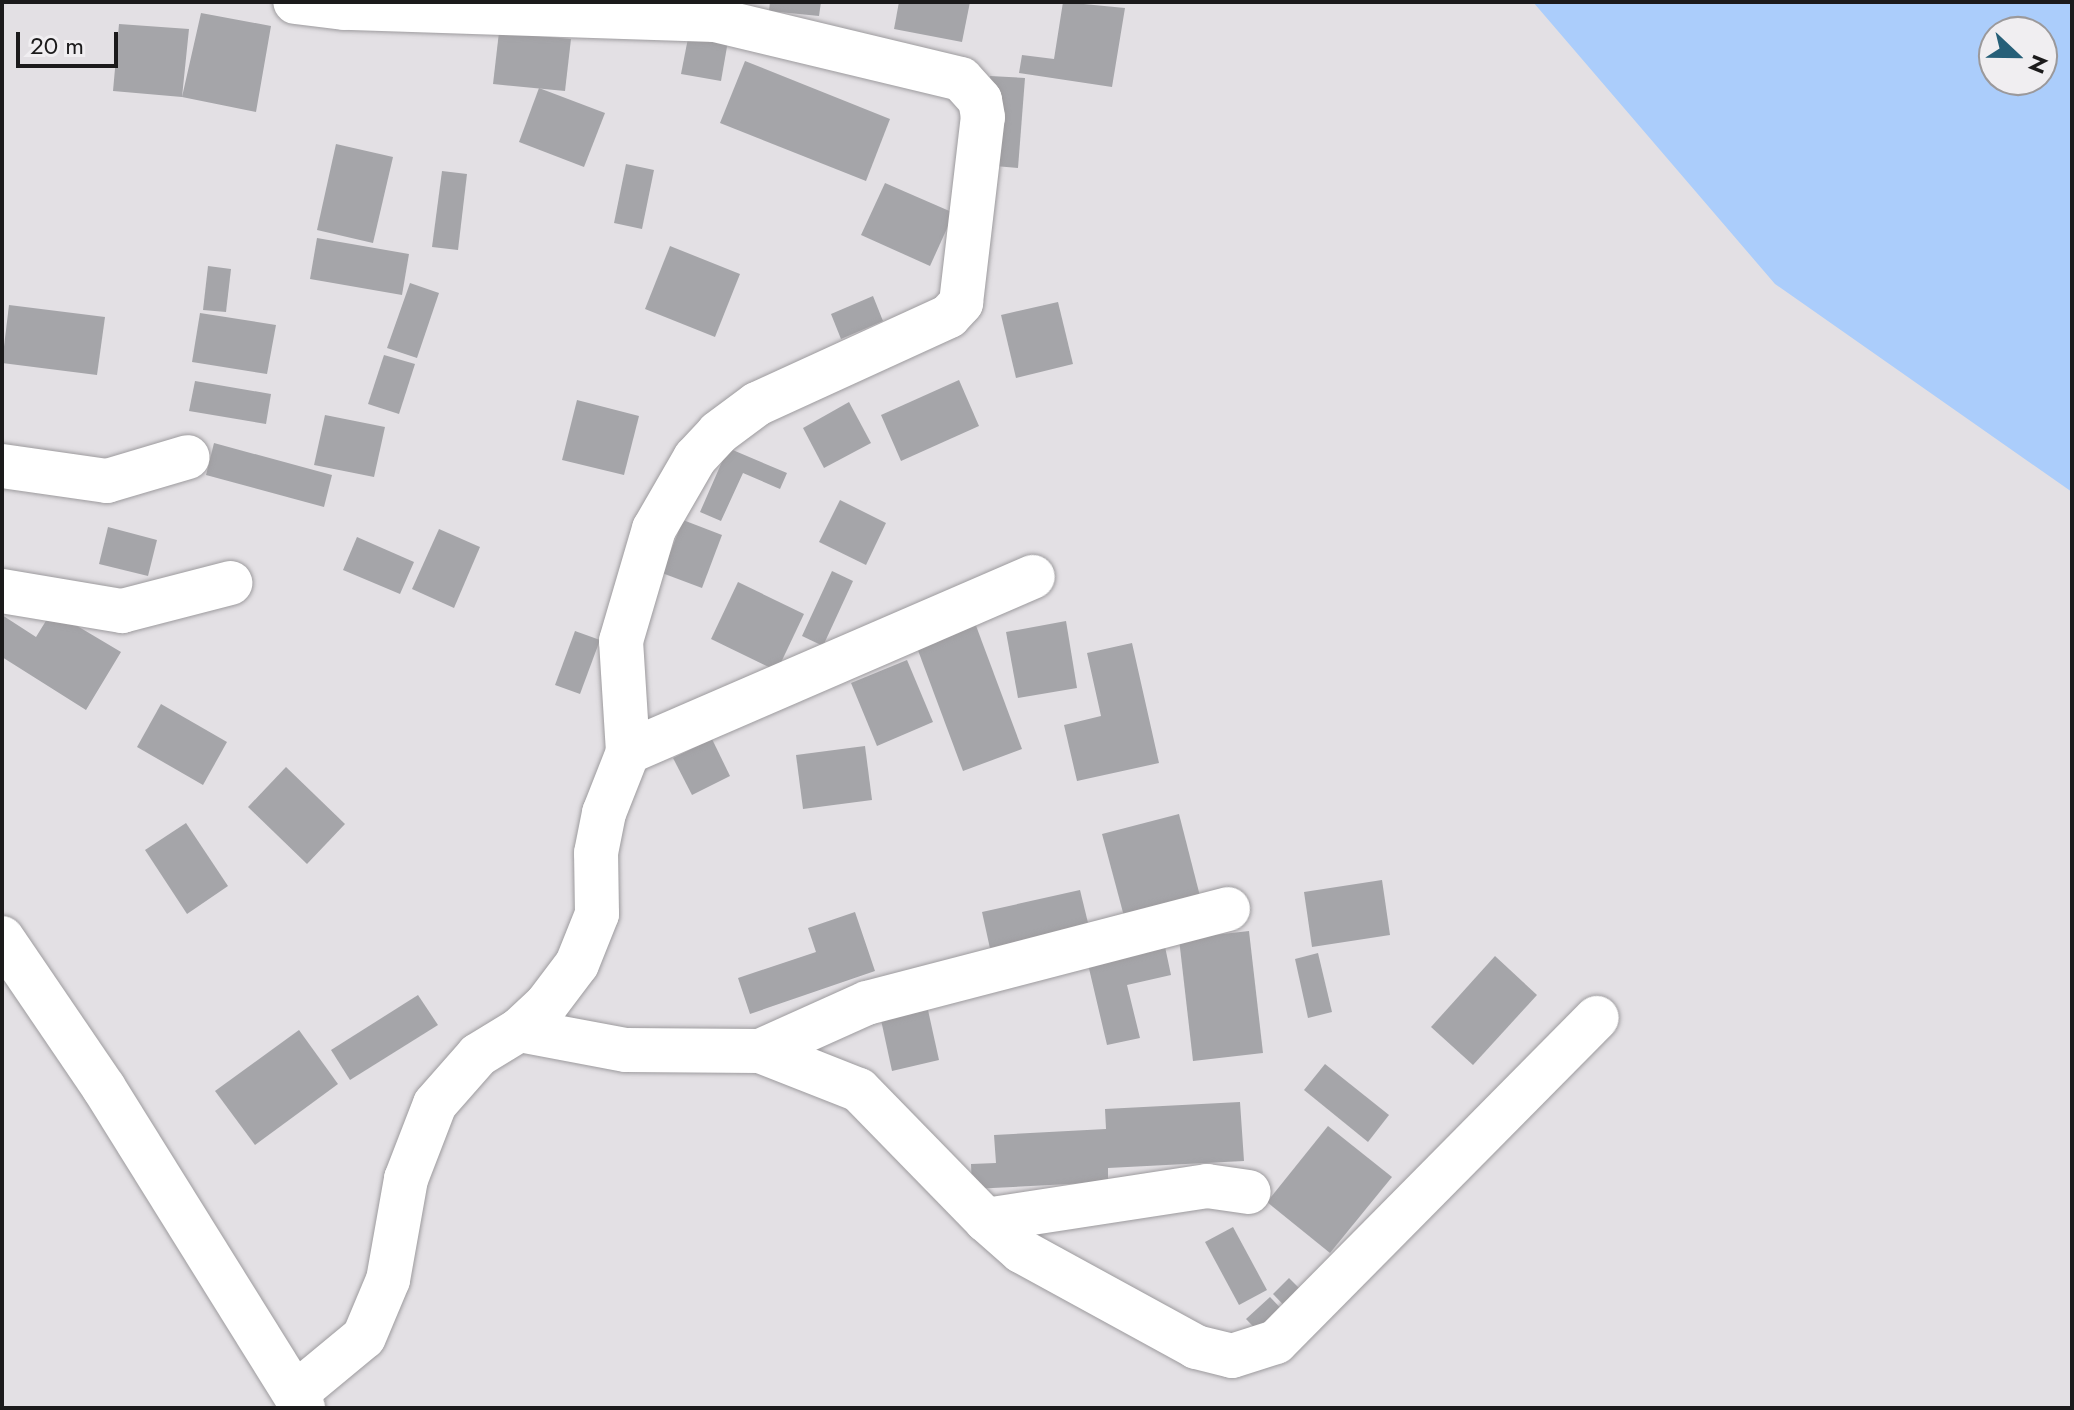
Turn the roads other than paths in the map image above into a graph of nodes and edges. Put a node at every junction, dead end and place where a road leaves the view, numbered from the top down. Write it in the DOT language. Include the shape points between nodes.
graph roads {
  1 [pos="295,2"];
  2 [pos="717,11"];
  3 [pos="188,457"];
  4 [pos="2,466"];
  5 [pos="1033,577"];
  6 [pos="230,583"];
  7 [pos="2,591"];
  8 [pos="628,752"];
  9 [pos="1228,909"];
  10 [pos="2,938"];
  11 [pos="1597,1018"];
  12 [pos="519,1030"];
  13 [pos="760,1051"];
  14 [pos="1249,1192"];
  15 [pos="986,1220"];
  16 [pos="299,1401"];
  1 -- 2 [label="street" via="344,8"];
  2 -- 8 [label="street" via="944,73 972,90 983,117 965,289 949,316 757,404 695,458 654,529 621,641"];
  3 -- 4 [label="street" via="107,481"];
  5 -- 8 [label="street"];
  6 -- 7 [label="street" via="122,611"];
  8 -- 12 [label="street" via="604,813 596,853 597,914 577,964"];
  9 -- 13 [label="street" via="867,1003"];
  10 -- 16 [label="street" via="104,1088"];
  11 -- 15 [label="street" via="1276,1342 1232,1356 1196,1347 1021,1251"];
  12 -- 13 [label="street" via="626,1050"];
  12 -- 16 [label="street" via="478,1055 435,1104 406,1179 388,1280 364,1337"];
  13 -- 15 [label="street" via="859,1090"];
  14 -- 15 [label="street" via="1207,1186"];
}
